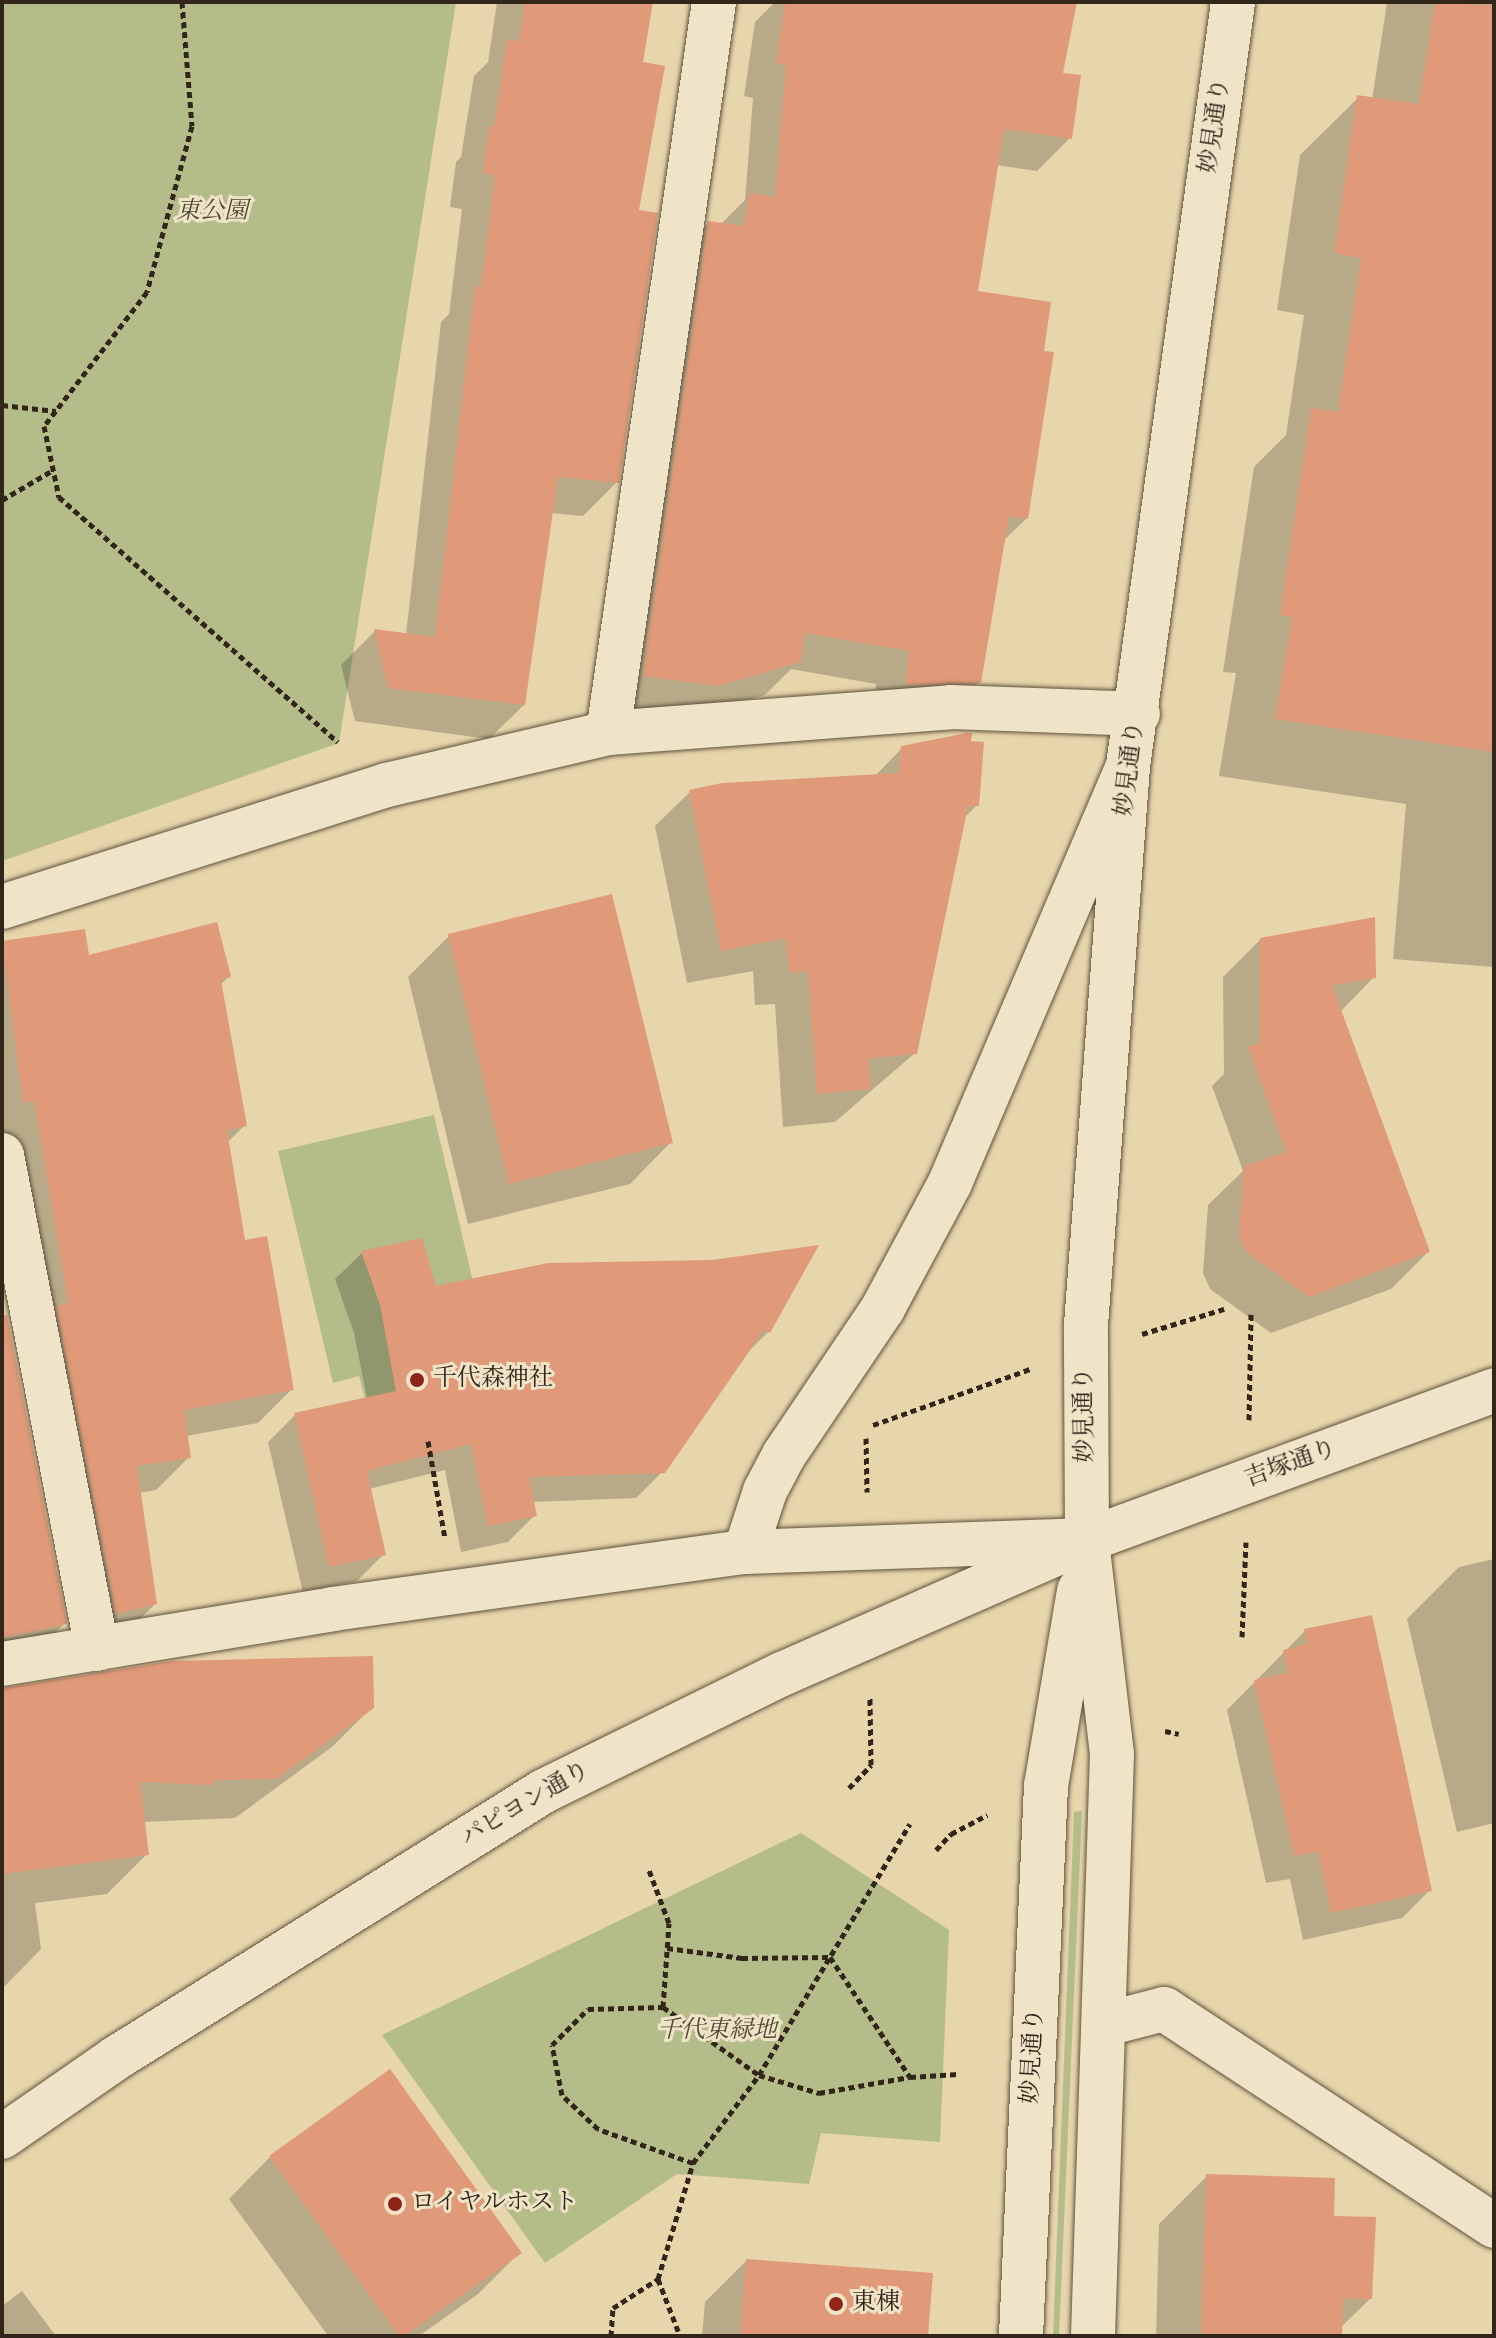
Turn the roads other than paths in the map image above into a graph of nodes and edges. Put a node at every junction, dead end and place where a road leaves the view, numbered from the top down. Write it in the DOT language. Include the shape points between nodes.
graph roads {
  1 [pos="714,2"];
  2 [pos="1233,2"];
  3 [pos="1138,714"];
  4 [pos="608,733"];
  5 [pos="1128,766"];
  6 [pos="2,907"];
  7 [pos="2,1155"];
  8 [pos="1494,1390"];
  9 [pos="1087,1540"];
  10 [pos="745,1552"];
  11 [pos="97,1649"];
  12 [pos="2,1664"];
  13 [pos="1106,2024"];
  14 [pos="2,2137"];
  15 [pos="1494,2226"];
  16 [pos="1021,2336"];
  17 [pos="1093,2336"];
  1 -- 4 [label="street"];
  2 -- 3 [label="street, 妙見通り"];
  3 -- 4 [label="street" via="951,707"];
  3 -- 5 [label="street, 妙見通り"];
  4 -- 6 [label="street" via="387,785"];
  5 -- 9 [label="street, 妙見通り" via="1085,1352"];
  5 -- 10 [label="street" via="950,1183 883,1308 784,1455 765,1491"];
  7 -- 11 [label="street"];
  8 -- 9 [label="street, 吉塚通り"];
  9 -- 10 [label="street"];
  9 -- 13 [label="street, 妙見通り" via="1112,1754"];
  9 -- 14 [label="street, パピヨン通り" via="782,1674 544,1791 116,2058"];
  9 -- 16 [label="street, 妙見通り" via="1046,1786"];
  10 -- 11 [label="street"];
  11 -- 12 [label="street"];
  13 -- 15 [label="street" via="1164,2009"];
  13 -- 17 [label="street, 妙見通り"];
}
